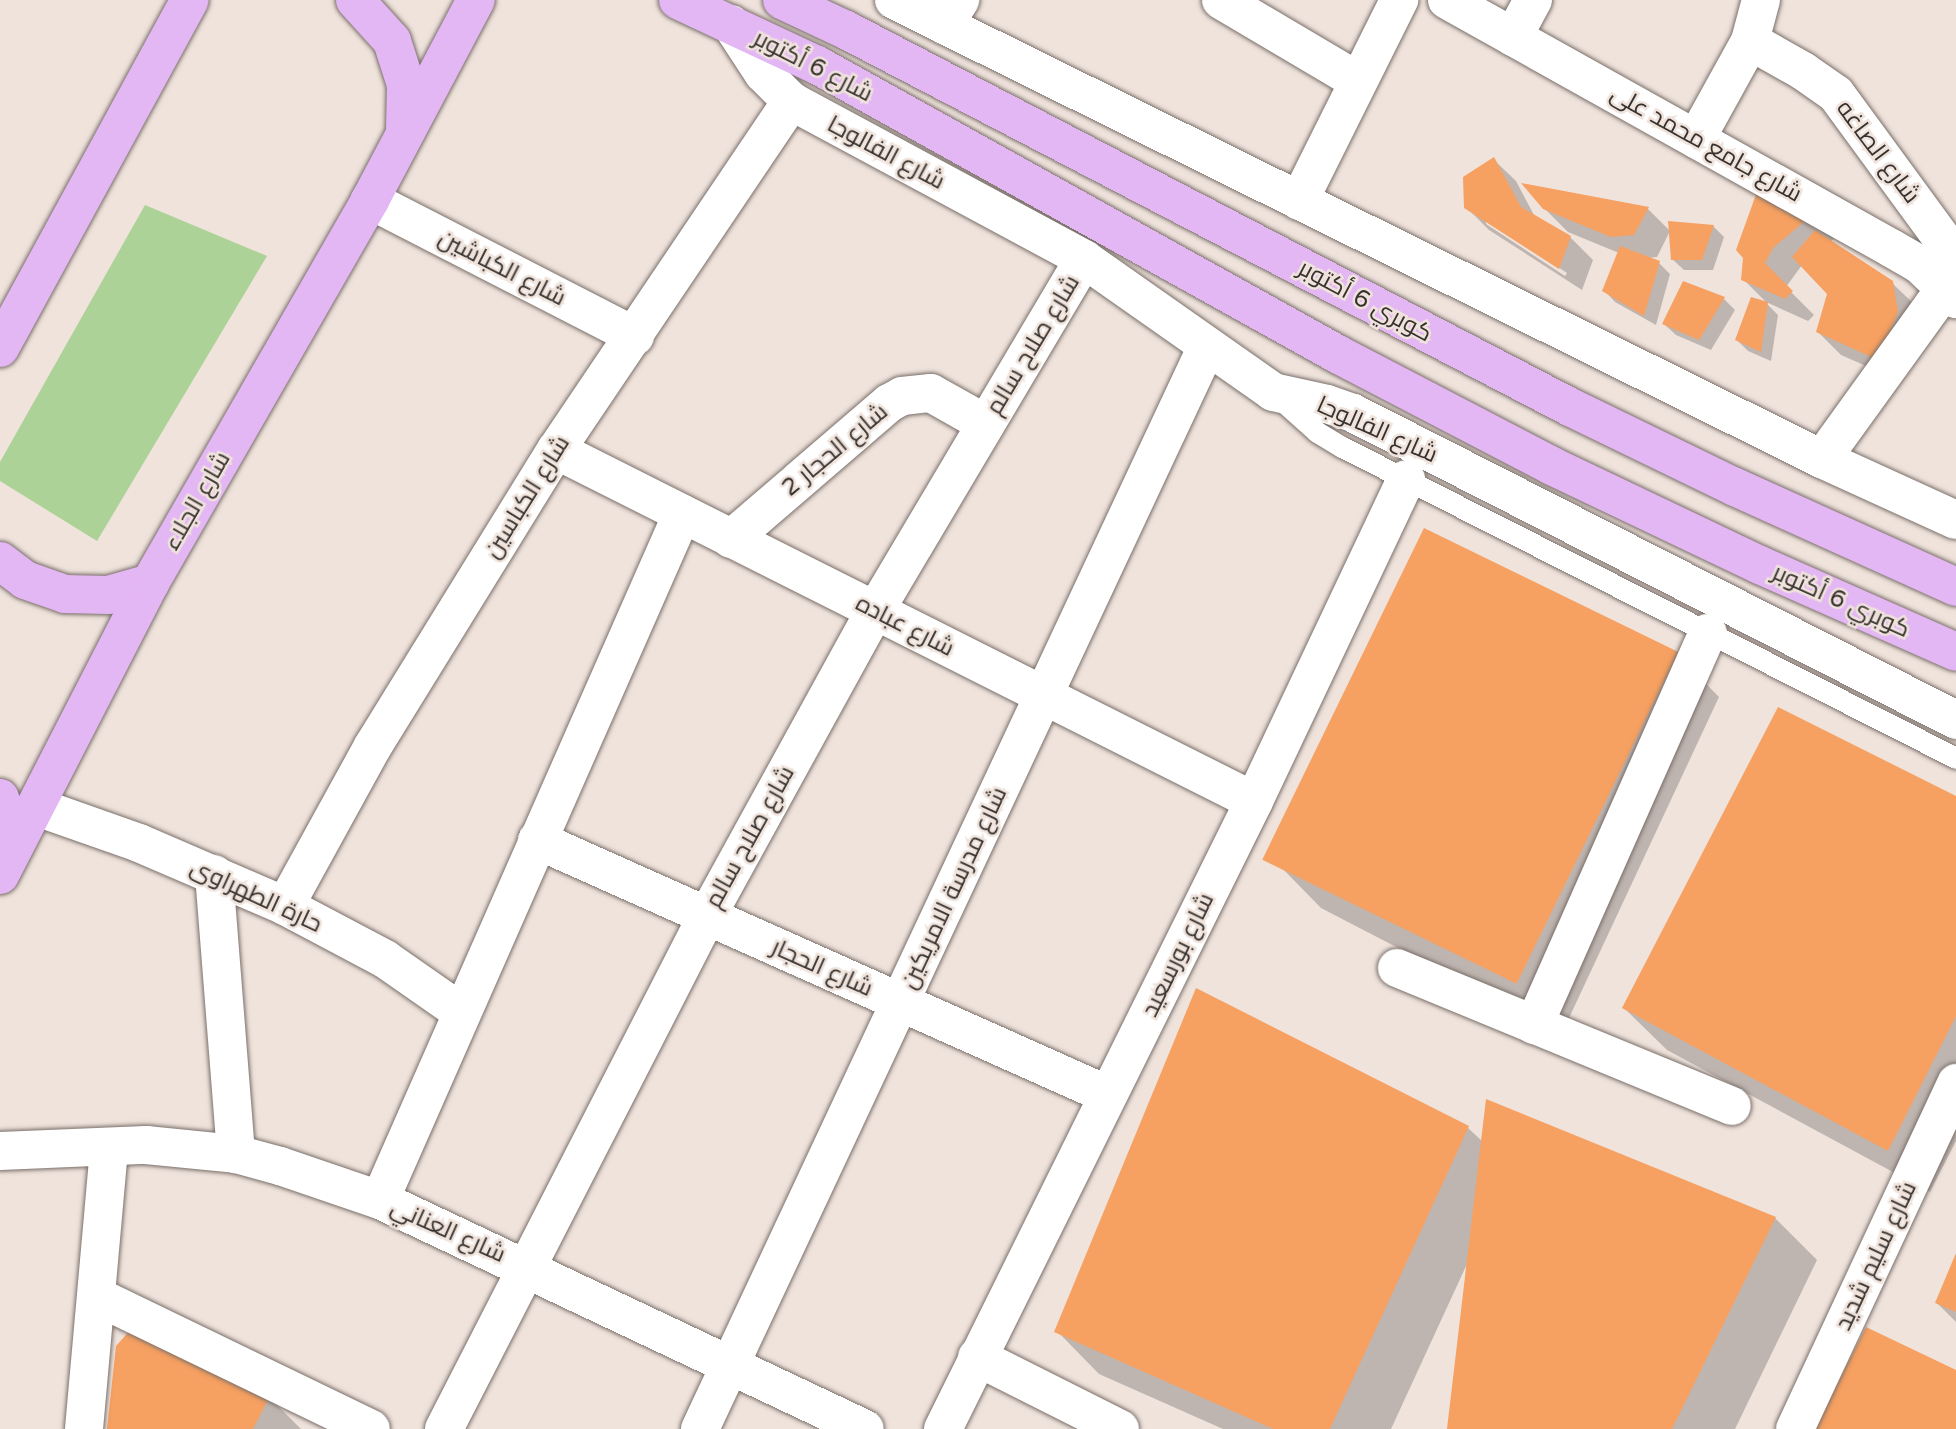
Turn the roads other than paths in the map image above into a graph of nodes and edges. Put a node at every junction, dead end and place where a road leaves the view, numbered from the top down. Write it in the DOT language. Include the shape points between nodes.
graph roads {
  1 [pos="190,0"];
  2 [pos="355,0"];
  3 [pos="475,0"];
  4 [pos="678,0"];
  5 [pos="782,0"];
  6 [pos="894,0"];
  7 [pos="1221,0"];
  8 [pos="1399,0"];
  9 [pos="1447,0"];
  10 [pos="1533,0"];
  11 [pos="1761,0"];
  12 [pos="952,13"];
  13 [pos="732,24"];
  14 [pos="1513,37"];
  15 [pos="1749,41"];
  16 [pos="1358,81"];
  17 [pos="791,102"];
  18 [pos="405,132"];
  19 [pos="947,137"];
  20 [pos="1696,139"];
  21 [pos="370,200"];
  22 [pos="1299,201"];
  23 [pos="1083,259"];
  24 [pos="1954,279"];
  25 [pos="635,337"];
  26 [pos="1207,346"];
  27 [pos="0,348"];
  28 [pos="1273,392"];
  29 [pos="986,424"];
  30 [pos="556,450"];
  31 [pos="1822,459"];
  32 [pos="1406,479"];
  33 [pos="682,514"];
  34 [pos="1956,520"];
  35 [pos="731,539"];
  36 [pos="0,561"];
  37 [pos="150,583"];
  38 [pos="1956,587"];
  39 [pos="875,611"];
  40 [pos="1708,633"];
  41 [pos="1956,652"];
  42 [pos="1043,695"];
  43 [pos="1956,720"];
  44 [pos="1956,758"];
  45 [pos="0,798"];
  46 [pos="1254,801"];
  47 [pos="37,807"];
  48 [pos="537,840"];
  49 [pos="7,860"];
  50 [pos="214,874"];
  51 [pos="285,906"];
  52 [pos="706,916"];
  53 [pos="1397,968"];
  54 [pos="900,1002"];
  55 [pos="461,1012"];
  56 [pos="1534,1025"];
  57 [pos="1956,1083"];
  58 [pos="1108,1095"];
  59 [pos="1732,1106"];
  60 [pos="109,1147"];
  61 [pos="0,1151"];
  62 [pos="236,1154"];
  63 [pos="380,1200"];
  64 [pos="526,1266"];
  65 [pos="98,1297"];
  66 [pos="977,1357"];
  67 [pos="730,1365"];
  68 [pos="84,1429"];
  69 [pos="371,1429"];
  70 [pos="444,1429"];
  71 [pos="700,1429"];
  72 [pos="865,1429"];
  73 [pos="943,1429"];
  74 [pos="1121,1429"];
  75 [pos="1795,1429"];
  1 -- 27 [label="highway"];
  2 -- 18 [label="highway" via="392,41 406,85"];
  3 -- 18 [label="highway"];
  4 -- 13 [label="highway, شارع 6 أكتوبر"];
  5 -- 38 [label="highway, كوبري 6 أكتوبر" via="1570,407"];
  6 -- 12 [label="street"];
  7 -- 16 [label="street"];
  8 -- 16 [label="street"];
  9 -- 14 [label="street, شارع جامع محمد على"];
  10 -- 14 [label="street"];
  11 -- 15 [label="street"];
  12 -- 22 [label="street"];
  13 -- 17 [label="street, شارع الفالوجا" via="763,73"];
  13 -- 19 [label="highway, شارع 6 أكتوبر"];
  14 -- 20 [label="street, شارع جامع محمد على"];
  15 -- 20 [label="street"];
  15 -- 24 [label="street, شارع الصاغه" via="1836,94"];
  16 -- 22 [label="street"];
  17 -- 23 [label="street, شارع الفالوجا"];
  17 -- 25 [label="street, شارع الكباسين"];
  18 -- 21 [label="highway, شارع الجلاء"];
  19 -- 41 [label="highway, كوبري 6 أكتوبر" via="1339,355 1552,466"];
  20 -- 24 [label="street, شارع جامع محمد على" via="1920,265"];
  21 -- 25 [label="street, شارع الكباشين"];
  21 -- 37 [label="highway, شارع الجلاء"];
  22 -- 31 [label="street"];
  23 -- 26 [label="street, شارع الفالوجا"];
  23 -- 29 [label="street, شارع صلاح سالم"];
  24 -- 31 [label="street"];
  25 -- 30 [label="street, شارع الكباسين"];
  26 -- 28 [label="street, شارع الفالوجا"];
  26 -- 42 [label="street, شارع مدرسة الامريكين"];
  28 -- 32 [label="lane" via="1317,432"];
  28 -- 43 [label="street, شارع الفالوجا" via="1353,413"];
  29 -- 35 [label="street, شارع الحجار 2" via="931,393 902,396"];
  29 -- 39 [label="street, شارع صلاح سالم"];
  30 -- 33 [label="street, شارع عباده"];
  30 -- 51 [label="street, شارع الكباسين" via="373,746"];
  31 -- 34 [label="street"];
  32 -- 40 [label="lane"];
  32 -- 46 [label="street, شارع بورسعيد"];
  33 -- 35 [label="street, شارع عباده"];
  33 -- 48 [label="street"];
  35 -- 39 [label="street, شارع عباده"];
  36 -- 37 [label="highway" via="25,579 65,594 108,595"];
  37 -- 47 [label="highway, شارع الجلاء"];
  39 -- 42 [label="street, شارع عباده"];
  39 -- 52 [label="street, شارع صلاح سالم"];
  40 -- 44 [label="lane"];
  40 -- 56 [label="street"];
  42 -- 46 [label="street, شارع عباده"];
  42 -- 54 [label="street, شارع مدرسة الامريكين"];
  45 -- 49 [label="highway"];
  46 -- 58 [label="street, شارع بورسعيد"];
  47 -- 49 [label="highway, شارع الجلاء"];
  47 -- 50 [label="street, حارة الطهراوى"];
  48 -- 52 [label="street, شارع الحجار"];
  48 -- 55 [label="street"];
  50 -- 51 [label="street, حارة الطهراوى"];
  50 -- 62 [label="street"];
  51 -- 55 [label="street, حارة الطهراوى" via="385,959"];
  52 -- 54 [label="street, شارع الحجار"];
  52 -- 64 [label="street, شارع صلاح سالم"];
  53 -- 56 [label="street"];
  54 -- 58 [label="street, شارع الحجار"];
  54 -- 67 [label="street, شارع مدرسة الامريكين"];
  55 -- 63 [label="street"];
  56 -- 59 [label="street"];
  57 -- 75 [label="street, شارع سليم شديد"];
  58 -- 66 [label="street, شارع بورسعيد"];
  60 -- 61 [label="street, شارع العناني"];
  60 -- 62 [label="street, شارع العناني" via="146,1145"];
  60 -- 65 [label="street"];
  62 -- 63 [label="street, شارع العناني"];
  63 -- 64 [label="street, شارع العناني"];
  64 -- 67 [label="street, شارع العناني"];
  64 -- 70 [label="street, شارع صلاح سالم"];
  65 -- 68 [label="street"];
  65 -- 69 [label="street"];
  66 -- 73 [label="street, شارع بورسعيد"];
  66 -- 74 [label="street"];
  67 -- 71 [label="street, شارع مدرسة الامريكين"];
  67 -- 72 [label="street, شارع العناني"];
}
